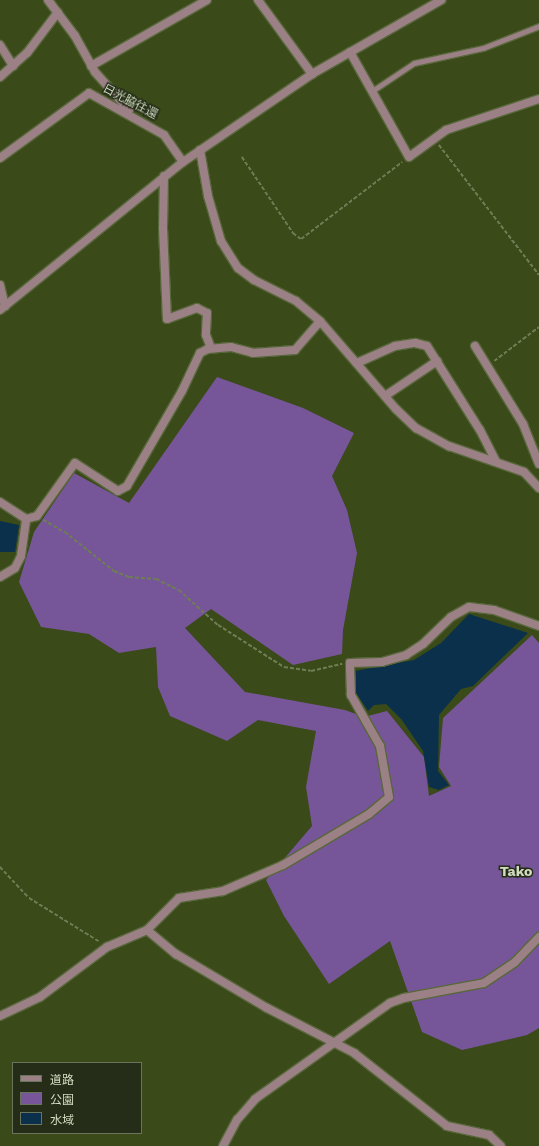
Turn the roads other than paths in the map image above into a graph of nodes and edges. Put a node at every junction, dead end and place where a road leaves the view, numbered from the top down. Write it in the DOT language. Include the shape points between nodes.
graph roads {
  1 [pos="48,0"];
  2 [pos="207,0"];
  3 [pos="258,0"];
  4 [pos="441,0"];
  5 [pos="58,12"];
  6 [pos="539,26"];
  7 [pos="0,45"];
  8 [pos="350,52"];
  9 [pos="13,66"];
  10 [pos="91,66"];
  11 [pos="312,74"];
  12 [pos="0,77"];
  13 [pos="372,91"];
  14 [pos="539,99"];
  15 [pos="152,126"];
  16 [pos="200,150"];
  17 [pos="0,158"];
  18 [pos="183,162"];
  19 [pos="164,176"];
  20 [pos="0,285"];
  21 [pos="3,308"];
  22 [pos="320,321"];
  23 [pos="475,346"];
  24 [pos="211,348"];
  25 [pos="436,361"];
  26 [pos="357,363"];
  27 [pos="385,396"];
  28 [pos="495,460"];
  29 [pos="539,464"];
  30 [pos="539,488"];
  31 [pos="0,502"];
  32 [pos="26,519"];
  33 [pos="0,577"];
  34 [pos="539,626"];
  35 [pos="147,930"];
  36 [pos="539,937"];
  37 [pos="0,1016"];
  38 [pos="335,1045"];
  39 [pos="223,1146"];
  40 [pos="501,1146"];
  1 -- 5 [label="street"];
  2 -- 10 [label="street"];
  3 -- 11 [label="street"];
  4 -- 8 [label="street"];
  5 -- 9 [label="street"];
  5 -- 10 [label="street"];
  6 -- 13 [label="lane" via="483,48 414,63"];
  7 -- 9 [label="street"];
  8 -- 11 [label="street"];
  8 -- 13 [label="street"];
  9 -- 12 [label="street"];
  10 -- 15 [label="street" via="122,106"];
  11 -- 16 [label="street"];
  13 -- 14 [label="street" via="409,157 446,130"];
  15 -- 17 [label="street, 日光脇往還" via="89,93"];
  15 -- 18 [label="street, 日光脇往還" via="164,135"];
  16 -- 18 [label="street"];
  16 -- 22 [label="street" via="208,196 222,241 238,268 254,280 296,301"];
  18 -- 19 [label="street"];
  19 -- 21 [label="street"];
  19 -- 24 [label="street" via="163,228 167,319 197,308 207,313 206,335"];
  20 -- 21 [label="street"];
  22 -- 24 [label="street" via="295,350 253,353 231,347"];
  22 -- 26 [label="street"];
  23 -- 29 [label="street" via="523,424"];
  24 -- 32 [label="street" via="200,353 182,391 127,486 118,490 75,463 37,516"];
  25 -- 26 [label="street" via="427,346 416,343 395,346"];
  25 -- 27 [label="street"];
  25 -- 28 [label="street" via="480,430"];
  26 -- 27 [label="street"];
  27 -- 28 [label="street" via="416,428 449,446"];
  28 -- 30 [label="street" via="524,472"];
  31 -- 32 [label="street"];
  32 -- 33 [label="street" via="20,556 15,568"];
  34 -- 35 [label="street" via="494,610 469,607 451,617 423,644 406,655 382,662 350,663 351,695 380,746 389,797 368,814 283,865 223,891 179,898"];
  35 -- 37 [label="street" via="107,947 40,997"];
  35 -- 38 [label="street" via="176,954"];
  36 -- 38 [label="street" via="515,962 484,983 390,1003"];
  38 -- 39 [label="street" via="255,1099 237,1120"];
  38 -- 40 [label="street" via="354,1053 447,1126 489,1135"];
}
